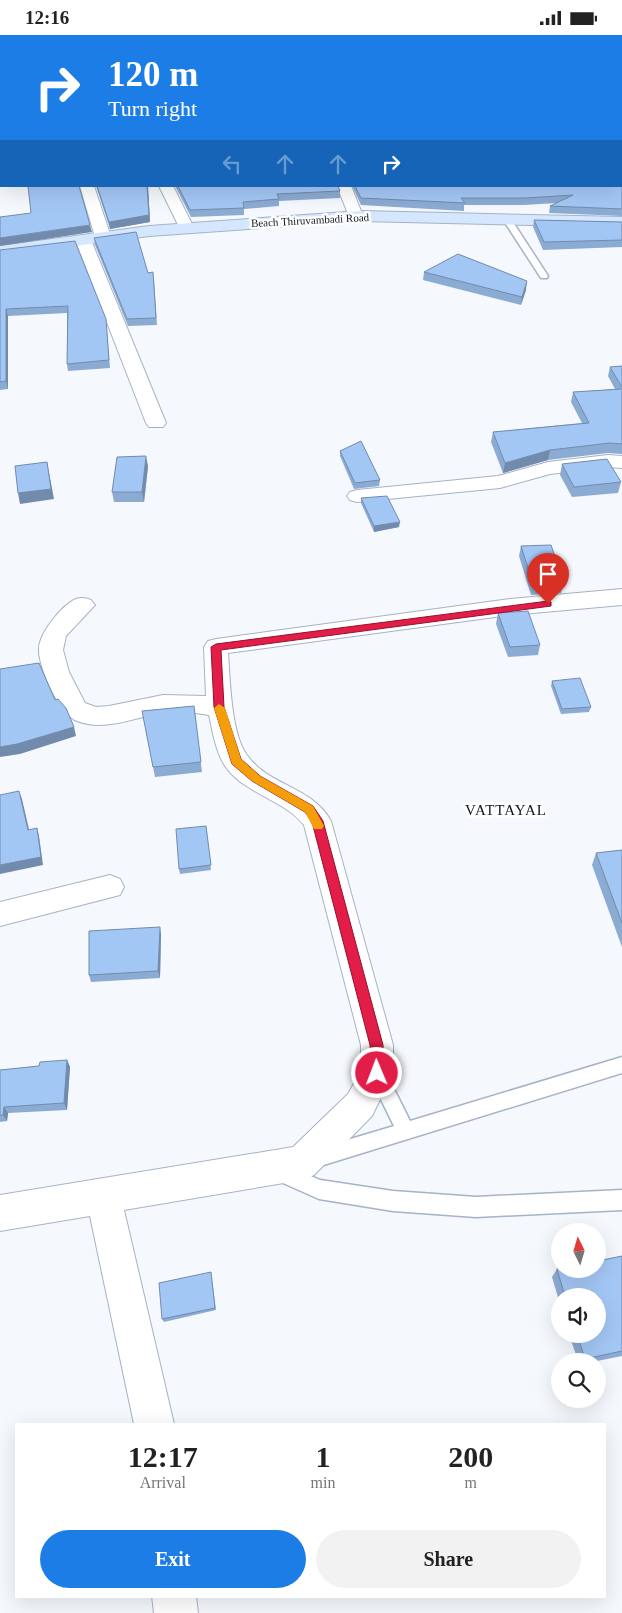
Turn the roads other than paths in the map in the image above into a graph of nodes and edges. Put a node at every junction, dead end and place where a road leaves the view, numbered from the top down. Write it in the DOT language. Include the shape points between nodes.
graph roads {
  1 [pos="87,187"];
  2 [pos="166,187"];
  3 [pos="344,187"];
  4 [pos="355,216"];
  5 [pos="506,218"];
  6 [pos="622,222"];
  7 [pos="186,227"];
  8 [pos="103,237"];
  9 [pos="83,240"];
  10 [pos="0,251"];
  11 [pos="544,277"];
  12 [pos="156,423"];
  13 [pos="622,462"];
  14 [pos="357,496"];
  15 [pos="622,597"];
  16 [pos="83,605"];
  17 [pos="219,707"];
  18 [pos="110,887"];
  19 [pos="0,914"];
  20 [pos="622,1065"];
  21 [pos="377,1073"];
  22 [pos="406,1131"];
  23 [pos="286,1166"];
  24 [pos="103,1196"];
  25 [pos="622,1200"];
  26 [pos="0,1213"];
  27 [pos="154,1423"];
  28 [pos="174,1598"];
  29 [pos="176,1613"];
  1 -- 8 [label="street"];
  2 -- 7 [label="street"];
  3 -- 4 [label="street"];
  4 -- 5 [label="main road, Beach Thiruvambadi Road"];
  4 -- 7 [label="main road, Beach Thiruvambadi Road"];
  5 -- 6 [label="main road, Beach Thiruvambadi Road"];
  5 -- 11 [label="lane"];
  7 -- 8 [label="main road, Beach Thiruvambadi Road"];
  8 -- 9 [label="main road, Beach Thiruvambadi Road"];
  9 -- 10 [label="main road, Beach Thiruvambadi Road"];
  9 -- 12 [label="street"];
  13 -- 14 [label="street" via="548,468 500,482"];
  15 -- 17 [label="street" via="510,607 216,647"];
  16 -- 17 [label="street" via="55,632 51,643 50,658 76,709 88,716 102,716 172,703"];
  17 -- 21 [label="street" via="236,761 256,779 309,809 317,821 377,1045"];
  18 -- 19 [label="street"];
  20 -- 22 [label="lane"];
  21 -- 22 [label="lane"];
  21 -- 23 [label="street" via="360,1105"];
  22 -- 23 [label="lane"];
  23 -- 24 [label="street"];
  23 -- 25 [label="lane" via="320,1189 393,1201 476,1207"];
  24 -- 26 [label="street"];
  24 -- 27 [label="street"];
  28 -- 29 [label="street"];
}
